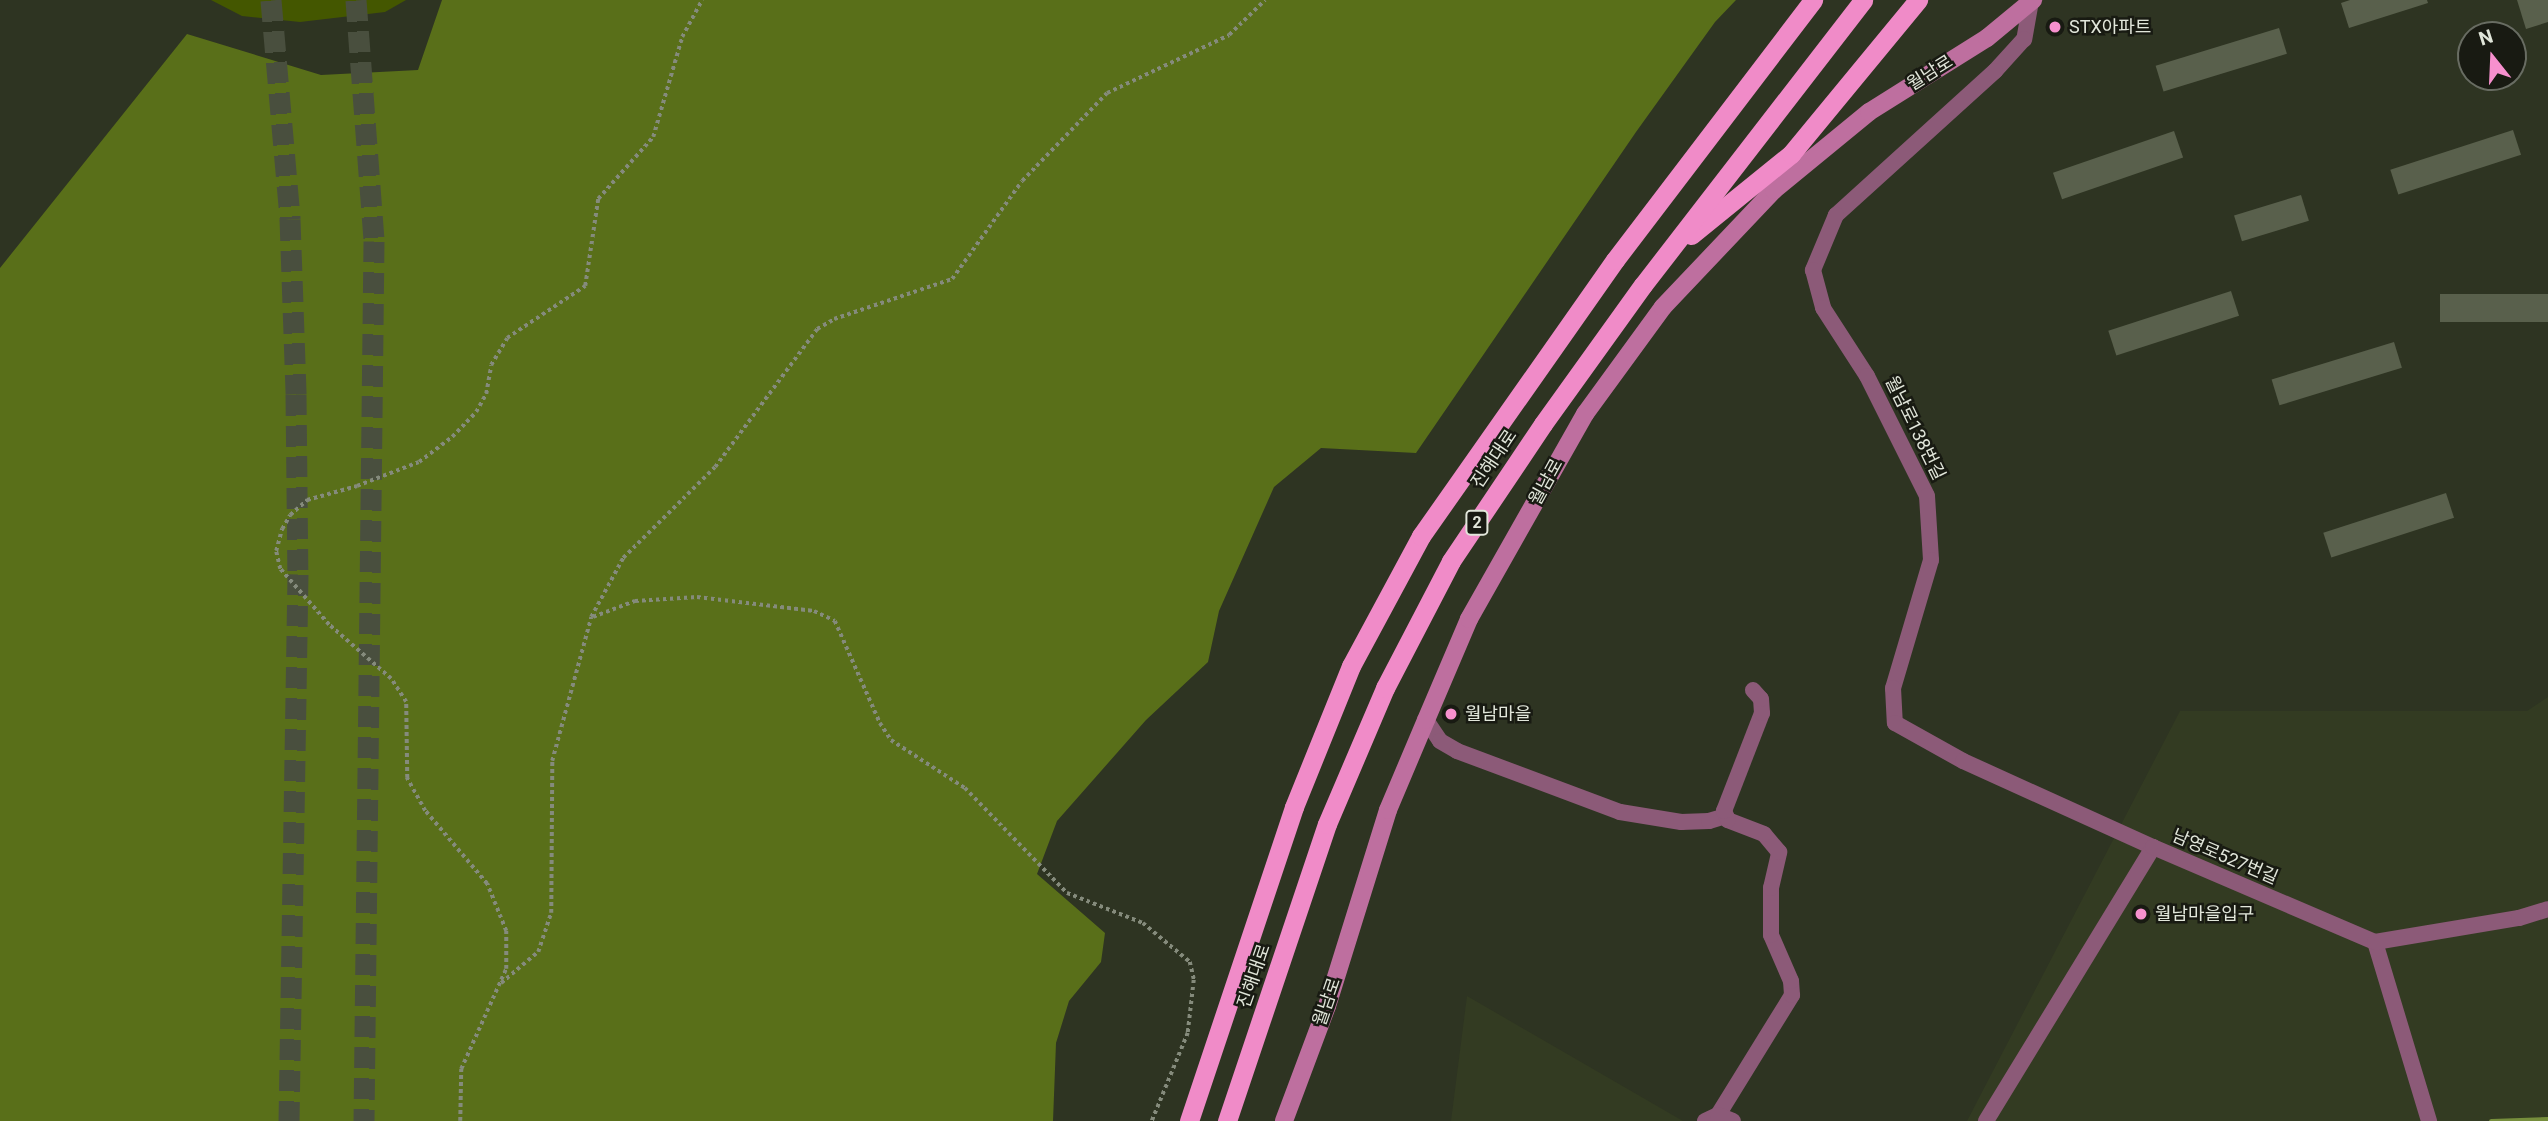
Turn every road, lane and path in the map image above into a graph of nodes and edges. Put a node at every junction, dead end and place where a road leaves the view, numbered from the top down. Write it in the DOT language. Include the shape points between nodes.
graph roads {
  1 [pos="702,0"];
  2 [pos="1265,0"];
  3 [pos="1813,0"];
  4 [pos="1863,0"];
  5 [pos="1918,0"];
  6 [pos="2032,1"];
  7 [pos="1663,258"];
  8 [pos="592,617"];
  9 [pos="1753,690"];
  10 [pos="1426,720"];
  11 [pos="1725,816"];
  12 [pos="2153,847"];
  13 [pos="2548,909"];
  14 [pos="2375,942"];
  15 [pos="499,984"];
  16 [pos="2426,1114"];
  17 [pos="1719,1119"];
  18 [pos="460,1121"];
  19 [pos="1152,1121"];
  20 [pos="1189,1121"];
  21 [pos="1227,1121"];
  22 [pos="1284,1121"];
  23 [pos="1986,1121"];
  1 -- 15 [label="path" via="682,37 653,137 598,199 585,286 507,338 491,365 486,394 476,412 452,437 419,462 307,500 282,529 276,551 280,569 329,625 391,679 406,702 407,778 425,811 487,884 506,931 506,969"];
  2 -- 8 [label="path" via="1228,35 1107,93 1022,181 952,279 817,329 715,467 623,558"];
  3 -- 20 [label="highway, 진해대로 / 2" via="1600,282 1421,536 1350,666 1294,807"];
  4 -- 7 [label="highway, 진해대로 / 2"];
  5 -- 7 [label="highway" via="1791,154"];
  6 -- 10 [label="main road, 월남로" via="1987,38 1869,112 1774,190 1663,307 1585,414 1469,619"];
  6 -- 12 [label="street, 월남로138번길" via="2024,39 1995,71 1836,215 1813,270 1823,308 1867,376 1927,496 1931,560 1893,688 1895,723 1963,761"];
  7 -- 21 [label="highway, 진해대로 / 2" via="1451,561 1385,688 1327,824"];
  8 -- 15 [label="path" via="552,761 551,913 538,952"];
  8 -- 19 [label="path" via="635,601 697,597 814,611 835,621 891,740 965,788 1067,893 1143,923 1190,962 1194,980 1188,1033"];
  9 -- 11 [label="street" via="1761,699 1762,713 1732,784"];
  10 -- 11 [label="street" via="1440,741 1457,751 1620,812 1681,822"];
  10 -- 22 [label="main road, 월남로" via="1388,810 1327,1006"];
  11 -- 17 [label="street" via="1764,834 1779,852 1771,888 1771,935 1793,988"];
  12 -- 14 [label="street, 남영로527번길"];
  12 -- 23 [label="street, 남영로527번길"];
  13 -- 14 [label="street"];
  14 -- 16 [label="street"];
  15 -- 18 [label="path" via="461,1069"];
}
